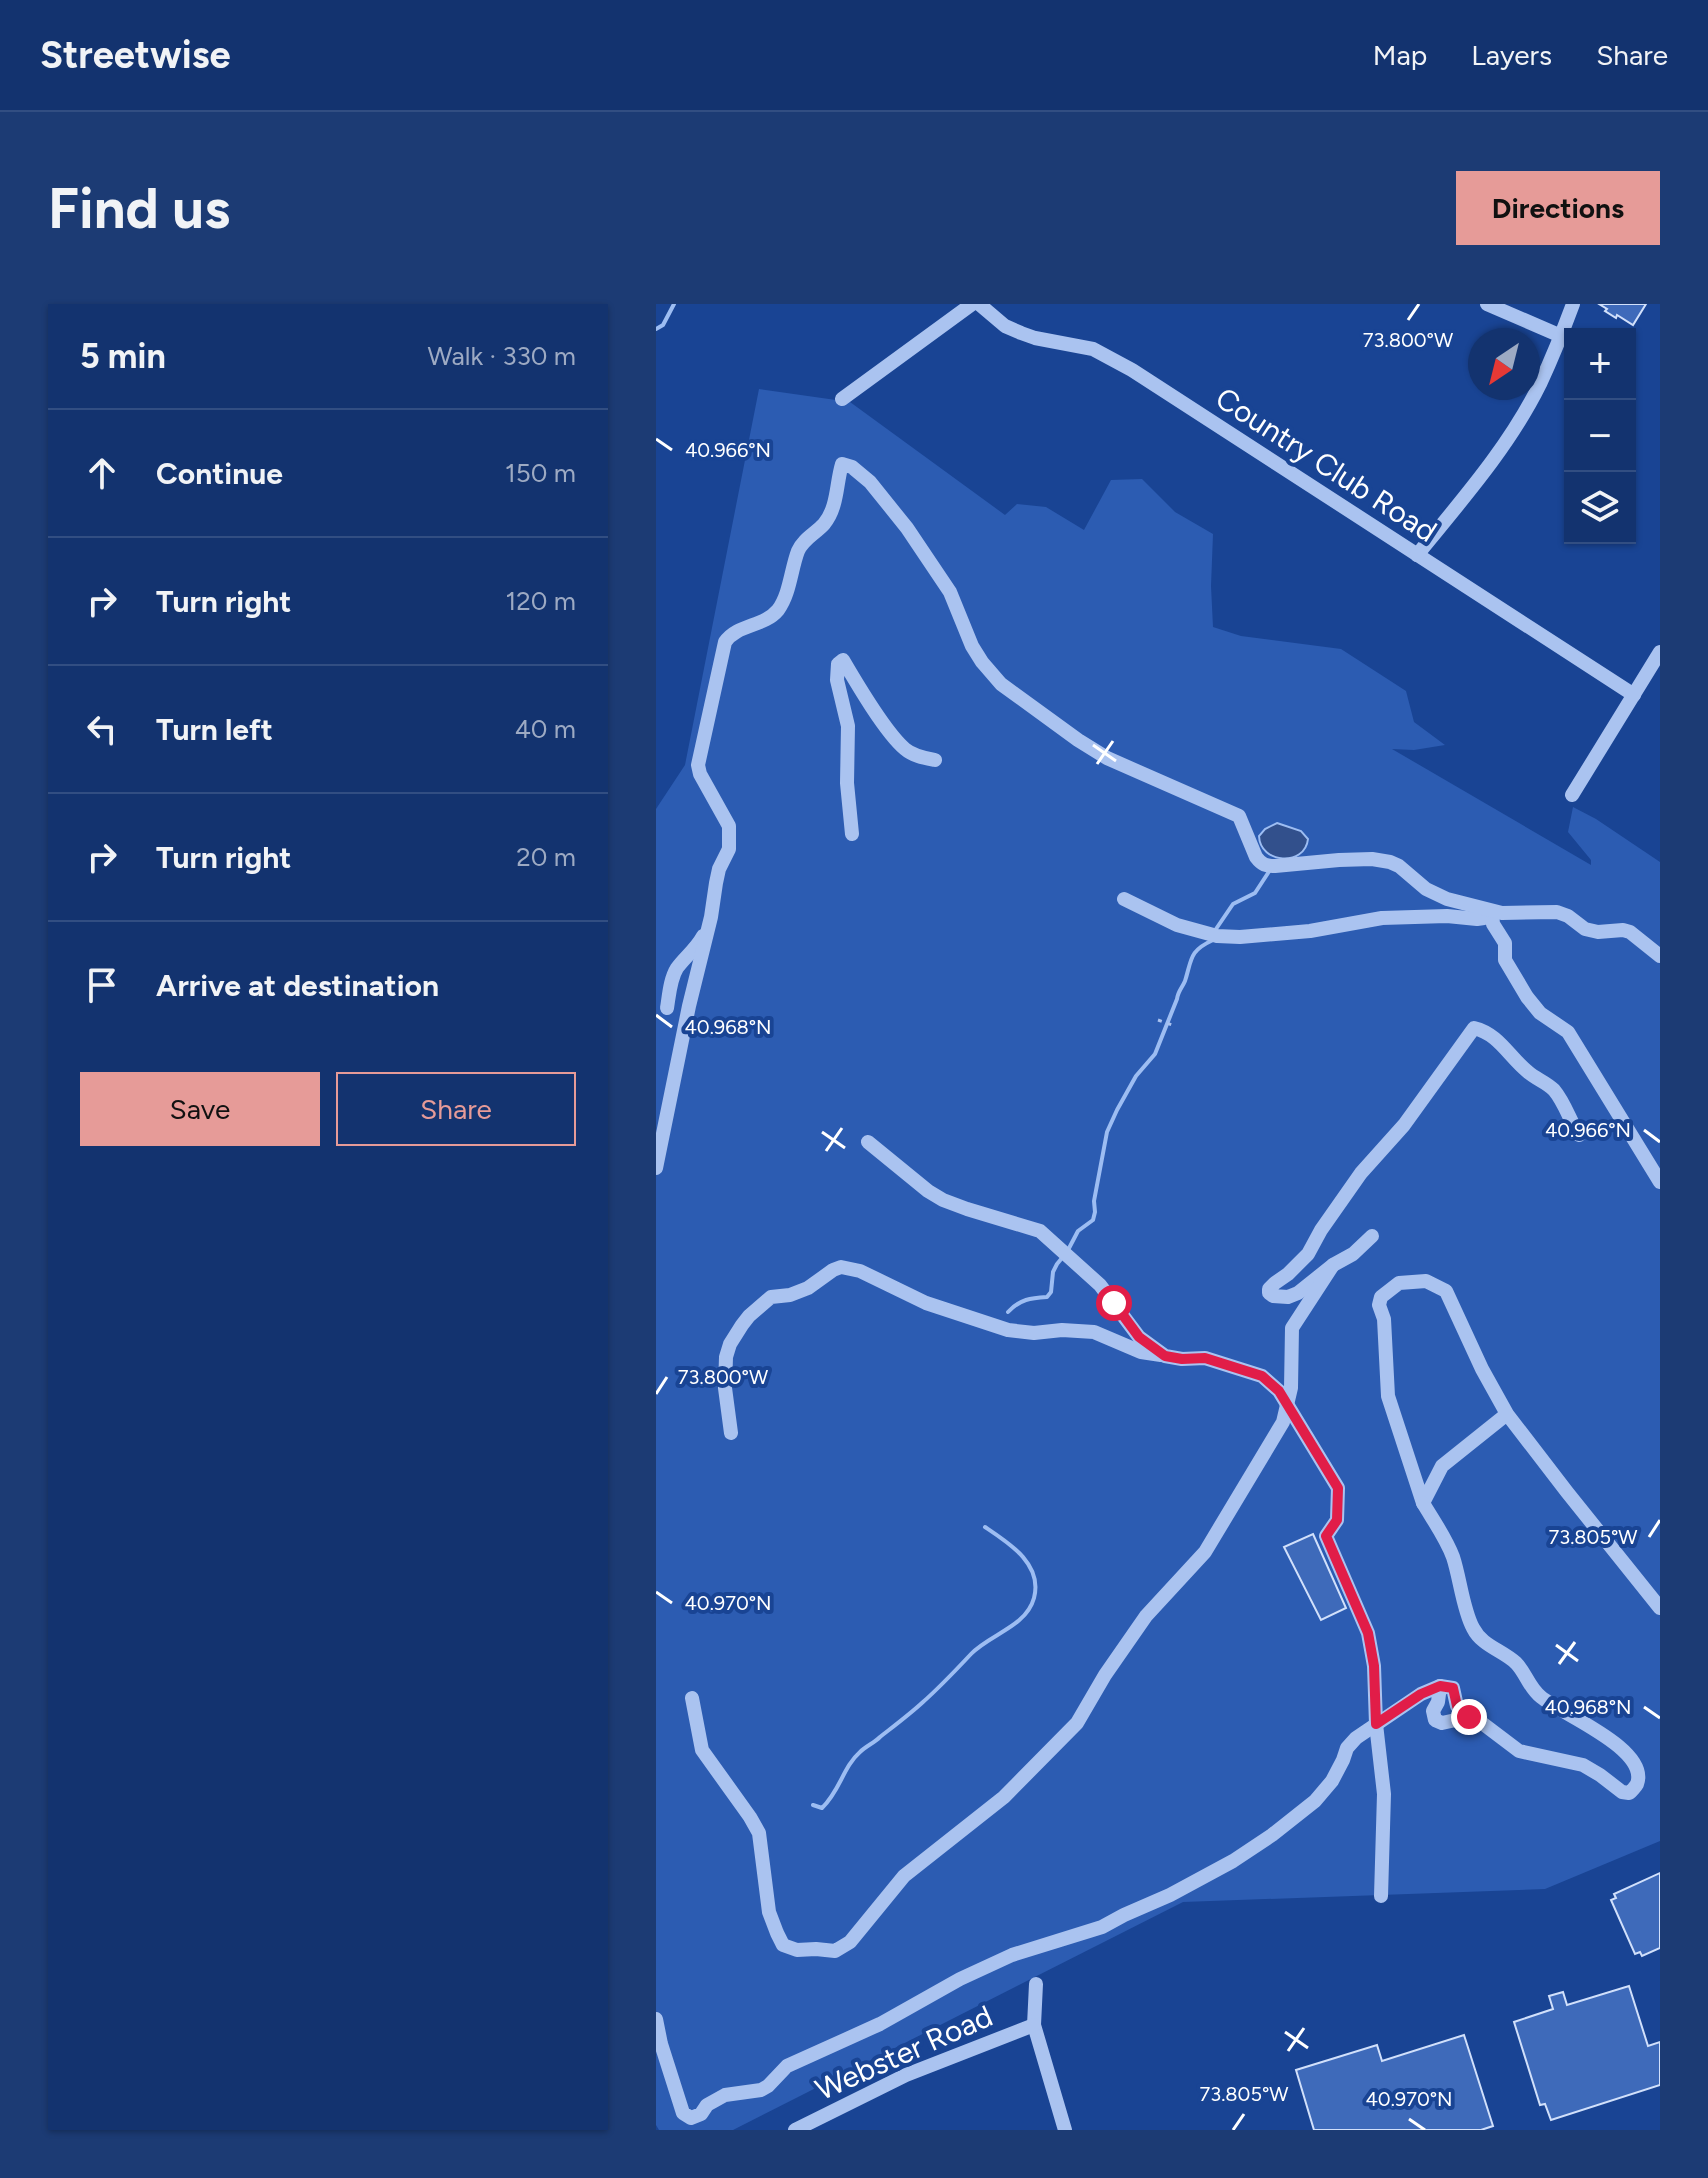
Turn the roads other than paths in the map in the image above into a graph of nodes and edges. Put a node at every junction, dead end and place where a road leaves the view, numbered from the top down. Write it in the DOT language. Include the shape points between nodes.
graph roads {
  1 [pos="972,304"];
  2 [pos="979,304"];
  3 [pos="1487,304"];
  4 [pos="1573,304"];
  5 [pos="1561,336"];
  6 [pos="842,399"];
  7 [pos="1417,555"];
  8 [pos="1660,652"];
  9 [pos="1634,695"];
  10 [pos="935,760"];
  11 [pos="1572,795"];
  12 [pos="852,834"];
  13 [pos="1124,899"];
  14 [pos="1492,912"];
  15 [pos="708,928"];
  16 [pos="1660,956"];
  17 [pos="667,1008"];
  18 [pos="1579,1135"];
  19 [pos="868,1142"];
  20 [pos="656,1168"];
  21 [pos="1660,1182"];
  22 [pos="1372,1236"];
  23 [pos="1333,1265"];
  24 [pos="1165,1356"];
  25 [pos="1287,1404"];
  26 [pos="1507,1414"];
  27 [pos="731,1433"];
  28 [pos="1423,1503"];
  29 [pos="1660,1608"];
  30 [pos="1440,1686"];
  31 [pos="692,1698"];
  32 [pos="1469,1717"];
  33 [pos="1376,1724"];
  34 [pos="1381,1896"];
  35 [pos="1036,1984"];
  36 [pos="656,2019"];
  37 [pos="1034,2025"];
  38 [pos="795,2130"];
  39 [pos="1065,2130"];
  1 -- 6 [label="street"];
  2 -- 7 [label="street, Country Club Road" via="1021,333 1093,349 1124,366"];
  3 -- 5 [label="street"];
  4 -- 5 [label="street"];
  5 -- 7 [label="street" via="1539,386 1499,452"];
  7 -- 9 [label="street, Country Club Road"];
  8 -- 9 [label="street"];
  9 -- 11 [label="street"];
  10 -- 12 [label="street" via="906,750 843,660 838,664 848,726"];
  13 -- 14 [label="street" via="1177,925 1213,936 1240,937 1382,918 1477,919"];
  14 -- 15 [label="street" via="1426,889 1390,862 1266,866 1256,857 1239,816 1078,740 1001,684 982,662 950,592 907,528 870,482 842,464 829,515 799,547 779,609 732,633 725,642 698,765 730,838"];
  14 -- 16 [label="street" via="1557,912 1585,929 1630,932"];
  14 -- 21 [label="street" via="1505,943 1505,960 1527,997 1568,1032"];
  15 -- 17 [label="street" via="673,976"];
  15 -- 20 [label="street"];
  18 -- 23 [label="street" via="1553,1089 1529,1074 1494,1037 1474,1028 1404,1125 1361,1173 1308,1254 1269,1293 1298,1293"];
  19 -- 24 [label="street" via="943,1200 1040,1231 1100,1285 1139,1337"];
  22 -- 23 [label="street"];
  23 -- 25 [label="street" via="1292,1328"];
  24 -- 25 [label="street" via="1205,1358 1262,1376"];
  24 -- 27 [label="street" via="1094,1332 1008,1330 841,1267 808,1288 771,1297 742,1325 726,1357"];
  25 -- 31 [label="street" via="1283,1422 1205,1552 1146,1616 1077,1723 1004,1797 904,1876 850,1942 835,1951 783,1945 769,1912 759,1833 702,1750"];
  25 -- 33 [label="street" via="1338,1488 1337,1520 1326,1536 1368,1633"];
  26 -- 28 [label="street" via="1442,1466"];
  26 -- 28 [label="street" via="1446,1291 1426,1281 1399,1283 1381,1297 1388,1396"];
  26 -- 29 [label="street"];
  28 -- 32 [label="street" via="1452,1554 1473,1628 1484,1643 1518,1665 1542,1698 1583,1721 1631,1759 1637,1785 1622,1792 1583,1765 1519,1751"];
  30 -- 32 [label="street" via="1453,1688 1457,1706"];
  30 -- 32 [label="street" via="1435,1720"];
  30 -- 33 [label="street"];
  33 -- 34 [label="street" via="1384,1794"];
  33 -- 36 [label="street" via="1347,1748 1332,1781 1315,1801 1233,1861 1102,1927 1012,1955 960,1979 880,2024 787,2066 761,2090 725,2095 691,2118 683,2113"];
  35 -- 37 [label="street"];
  37 -- 38 [label="street, Webster Road" via="906,2075"];
  37 -- 39 [label="street"];
}
